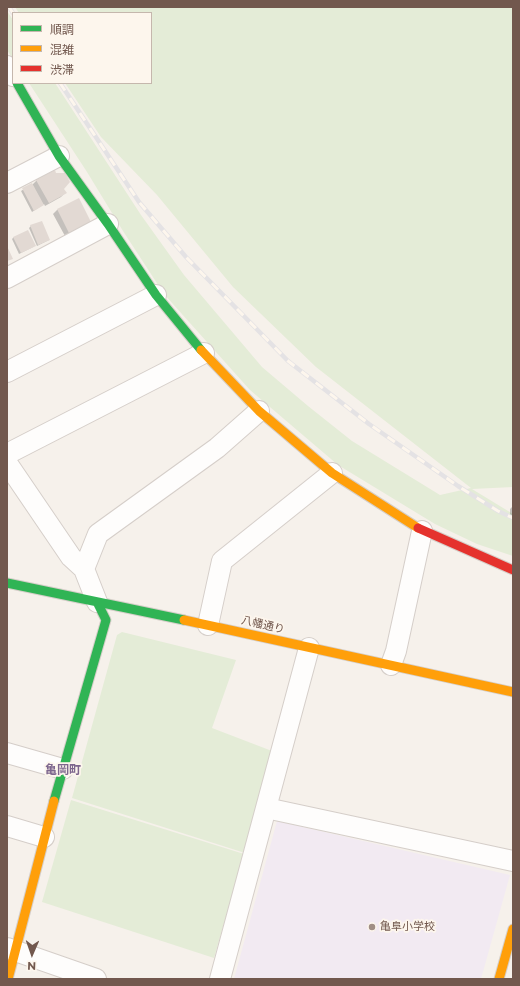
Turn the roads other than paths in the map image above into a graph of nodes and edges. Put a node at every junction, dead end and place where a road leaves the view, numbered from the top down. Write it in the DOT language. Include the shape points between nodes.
graph roads {
  1 [pos="17,84"];
  2 [pos="59,156"];
  3 [pos="7,184"];
  4 [pos="108,224"];
  5 [pos="7,278"];
  6 [pos="156,295"];
  7 [pos="204,353"];
  8 [pos="7,372"];
  9 [pos="259,411"];
  10 [pos="7,454"];
  11 [pos="7,463"];
  12 [pos="332,473"];
  13 [pos="422,531"];
  14 [pos="84,568"];
  15 [pos="513,570"];
  16 [pos="7,583"];
  17 [pos="98,602"];
  18 [pos="208,625"];
  19 [pos="309,648"];
  20 [pos="391,665"];
  21 [pos="513,692"];
  22 [pos="7,753"];
  23 [pos="63,770"];
  24 [pos="266,808"];
  25 [pos="7,826"];
  26 [pos="44,837"];
  27 [pos="513,862"];
  28 [pos="513,929"];
  29 [pos="11,949"];
  30 [pos="8,979"];
  31 [pos="96,979"];
  32 [pos="220,979"];
  33 [pos="499,979"];
  1 -- 2 [label="street"];
  2 -- 3 [label="street"];
  2 -- 4 [label="street"];
  4 -- 5 [label="street"];
  4 -- 6 [label="street"];
  6 -- 7 [label="street"];
  6 -- 8 [label="street"];
  7 -- 9 [label="street"];
  7 -- 10 [label="street"];
  9 -- 12 [label="street"];
  9 -- 14 [label="street" via="218,448 98,534"];
  11 -- 14 [label="street" via="71,557"];
  12 -- 13 [label="street"];
  12 -- 18 [label="street" via="222,561"];
  13 -- 15 [label="street"];
  13 -- 20 [label="street"];
  14 -- 17 [label="street"];
  16 -- 17 [label="street, 八幡通り"];
  17 -- 18 [label="street, 八幡通り"];
  17 -- 23 [label="street" via="106,620"];
  18 -- 19 [label="street, 八幡通り"];
  19 -- 20 [label="street, 八幡通り"];
  19 -- 24 [label="street"];
  20 -- 21 [label="street, 八幡通り"];
  22 -- 23 [label="street"];
  23 -- 26 [label="street"];
  24 -- 27 [label="street"];
  24 -- 32 [label="street"];
  25 -- 26 [label="street"];
  26 -- 29 [label="street"];
  28 -- 33 [label="street"];
  29 -- 30 [label="street"];
  29 -- 31 [label="street"];
}
